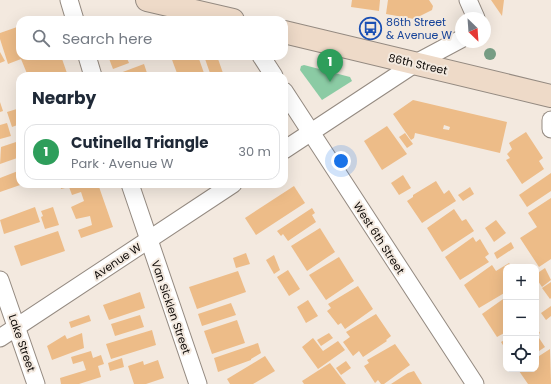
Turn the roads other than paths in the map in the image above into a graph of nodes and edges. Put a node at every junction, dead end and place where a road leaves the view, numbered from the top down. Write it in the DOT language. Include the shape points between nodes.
graph roads {
  1 [pos="69,0"];
  2 [pos="147,0"];
  3 [pos="468,0"];
  4 [pos="473,12"];
  5 [pos="73,16"];
  6 [pos="216,16"];
  7 [pos="288,33"];
  8 [pos="455,42"];
  9 [pos="88,60"];
  10 [pos="264,60"];
  11 [pos="416,63"];
  12 [pos="92,72"];
  13 [pos="271,72"];
  14 [pos="551,96"];
  15 [pos="288,97"];
  16 [pos="551,120"];
  17 [pos="551,130"];
  18 [pos="311,133"];
  19 [pos="288,147"];
  20 [pos="131,188"];
  21 [pos="227,188"];
  22 [pos="148,240"];
  23 [pos="0,280"];
  24 [pos="16,327"];
  25 [pos="0,338"];
  26 [pos="36,384"];
  27 [pos="198,384"];
  28 [pos="475,384"];
  1 -- 5 [label="street"];
  2 -- 6 [label="main road"];
  3 -- 4 [label="street"];
  7 -- 11 [label="main road, 86th Street"];
  8 -- 11 [label="street"];
  9 -- 12 [label="street"];
  10 -- 13 [label="street"];
  11 -- 14 [label="main road, 86th Street"];
  11 -- 18 [label="street"];
  15 -- 18 [label="street, West 6th Street"];
  16 -- 17 [label="street"];
  18 -- 19 [label="street"];
  18 -- 28 [label="street, West 6th Street"];
  20 -- 22 [label="street, Van Sicklen Street"];
  21 -- 22 [label="street, Avenue W"];
  22 -- 24 [label="street, Avenue W"];
  22 -- 27 [label="street, Van Sicklen Street"];
  23 -- 24 [label="street, Lake Street"];
  24 -- 25 [label="street, Avenue W"];
  24 -- 26 [label="street, Lake Street"];
}
